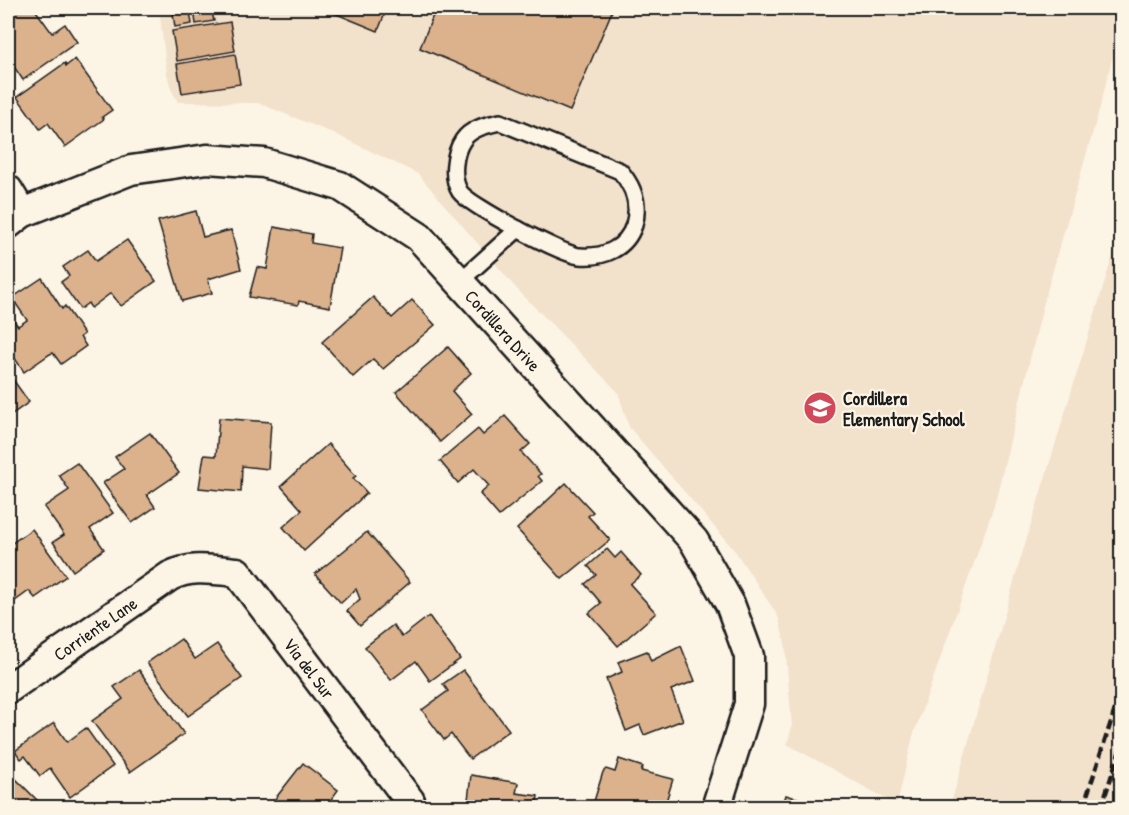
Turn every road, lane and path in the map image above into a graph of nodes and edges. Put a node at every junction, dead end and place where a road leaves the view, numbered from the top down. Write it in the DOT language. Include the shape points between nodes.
graph roads {
  1 [pos="12,209"];
  2 [pos="518,229"];
  3 [pos="459,282"];
  4 [pos="184,570"];
  5 [pos="8,689"];
  6 [pos="409,807"];
  7 [pos="716,807"];
  1 -- 3 [label="street, Cordillera Drive" via="131,170 207,159 264,162 340,186 419,237"];
  2 -- 2 [label="lane" via="578,257 610,254 631,235 637,214 634,186 620,171 500,123 480,127 463,140 456,161 453,172 460,192 478,208"];
  2 -- 3 [label="lane"];
  3 -- 7 [label="street, Cordillera Drive" via="694,541 730,604 749,656 749,704"];
  4 -- 5 [label="street, Corriente Lane"];
  4 -- 6 [label="street, Via del Sur" via="237,572 410,801"];
}
